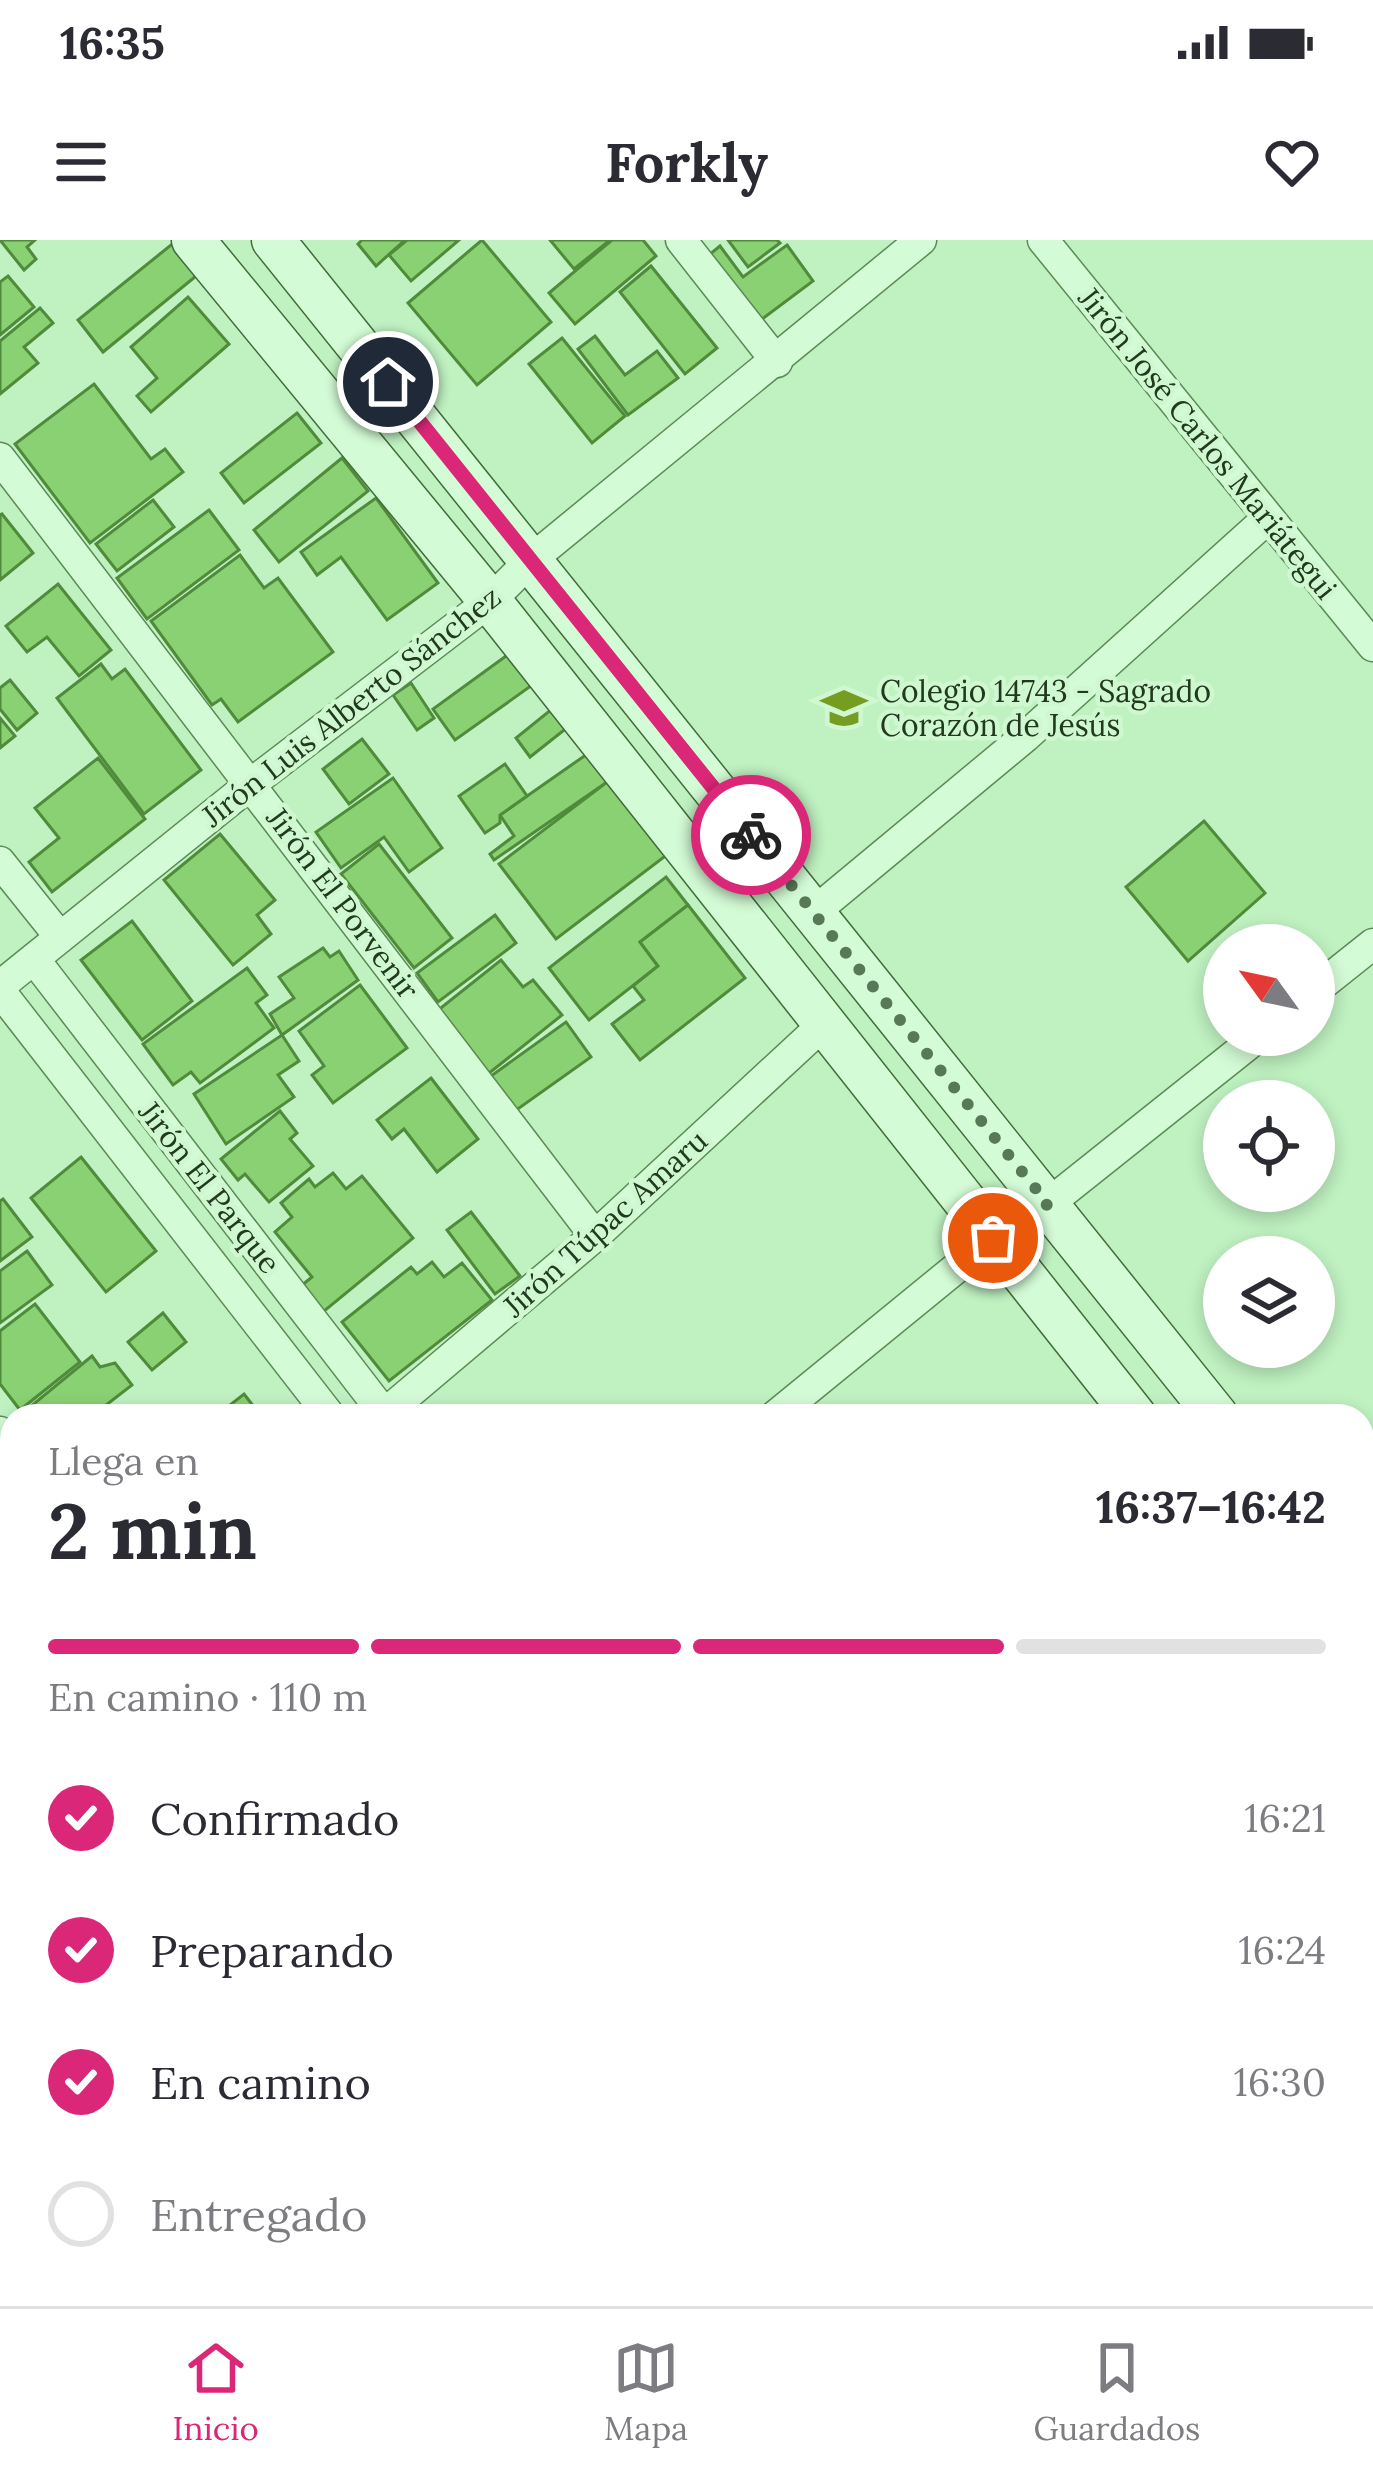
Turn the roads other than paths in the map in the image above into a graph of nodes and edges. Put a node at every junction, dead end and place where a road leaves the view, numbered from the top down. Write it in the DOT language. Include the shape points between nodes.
graph roads {
  1 [pos="193,240"];
  2 [pos="273,240"];
  3 [pos="681,240"];
  4 [pos="921,240"];
  5 [pos="1043,240"];
  6 [pos="777,362"];
  7 [pos="0,458"];
  8 [pos="1268,518"];
  9 [pos="532,559"];
  10 [pos="490,601"];
  11 [pos="1362,610"];
  12 [pos="1373,646"];
  13 [pos="252,782"];
  14 [pos="0,862"];
  15 [pos="812,913"];
  16 [pos="60,937"];
  17 [pos="1373,944"];
  18 [pos="34,958"];
  19 [pos="1335,975"];
  20 [pos="0,988"];
  21 [pos="824,1024"];
  22 [pos="1233,1056"];
  23 [pos="1048,1204"];
  24 [pos="595,1236"];
  25 [pos="993,1238"];
  26 [pos="321,1404"];
  27 [pos="376,1404"];
  28 [pos="397,1404"];
  29 [pos="790,1404"];
  30 [pos="1125,1404"];
  31 [pos="1207,1404"];
  1 -- 10 [label="main road"];
  2 -- 9 [label="main road"];
  3 -- 6 [label="street"];
  4 -- 6 [label="street, Jirón Luis Alberto Sánchez"];
  5 -- 8 [label="street, Jirón José Carlos Mariátegui"];
  6 -- 9 [label="street, Jirón Luis Alberto Sánchez"];
  7 -- 13 [label="street, Jirón El Porvenir"];
  8 -- 11 [label="street, Jirón José Carlos Mariátegui"];
  8 -- 15 [label="street"];
  9 -- 10 [label="street, Jirón Luis Alberto Sánchez"];
  9 -- 15 [label="main road"];
  10 -- 13 [label="street, Jirón Luis Alberto Sánchez"];
  10 -- 21 [label="main road"];
  11 -- 12 [label="street, Jirón José Carlos Mariátegui"];
  13 -- 16 [label="street, Jirón Luis Alberto Sánchez"];
  13 -- 24 [label="street, Jirón El Porvenir"];
  14 -- 16 [label="street"];
  15 -- 23 [label="main road"];
  16 -- 18 [label="street, Jirón Luis Alberto Sánchez"];
  17 -- 19 [label="street"];
  18 -- 20 [label="street, Jirón Luis Alberto Sánchez"];
  18 -- 27 [label="street, Jirón El Parque"];
  20 -- 26 [label="street, Jirón El Parque"];
  21 -- 24 [label="street, Jirón Túpac Amaru"];
  21 -- 25 [label="main road"];
  22 -- 23 [label="street"];
  23 -- 25 [label="street"];
  23 -- 31 [label="main road"];
  24 -- 28 [label="street, Jirón Túpac Amaru"];
  25 -- 29 [label="street"];
  25 -- 30 [label="main road"];
}
